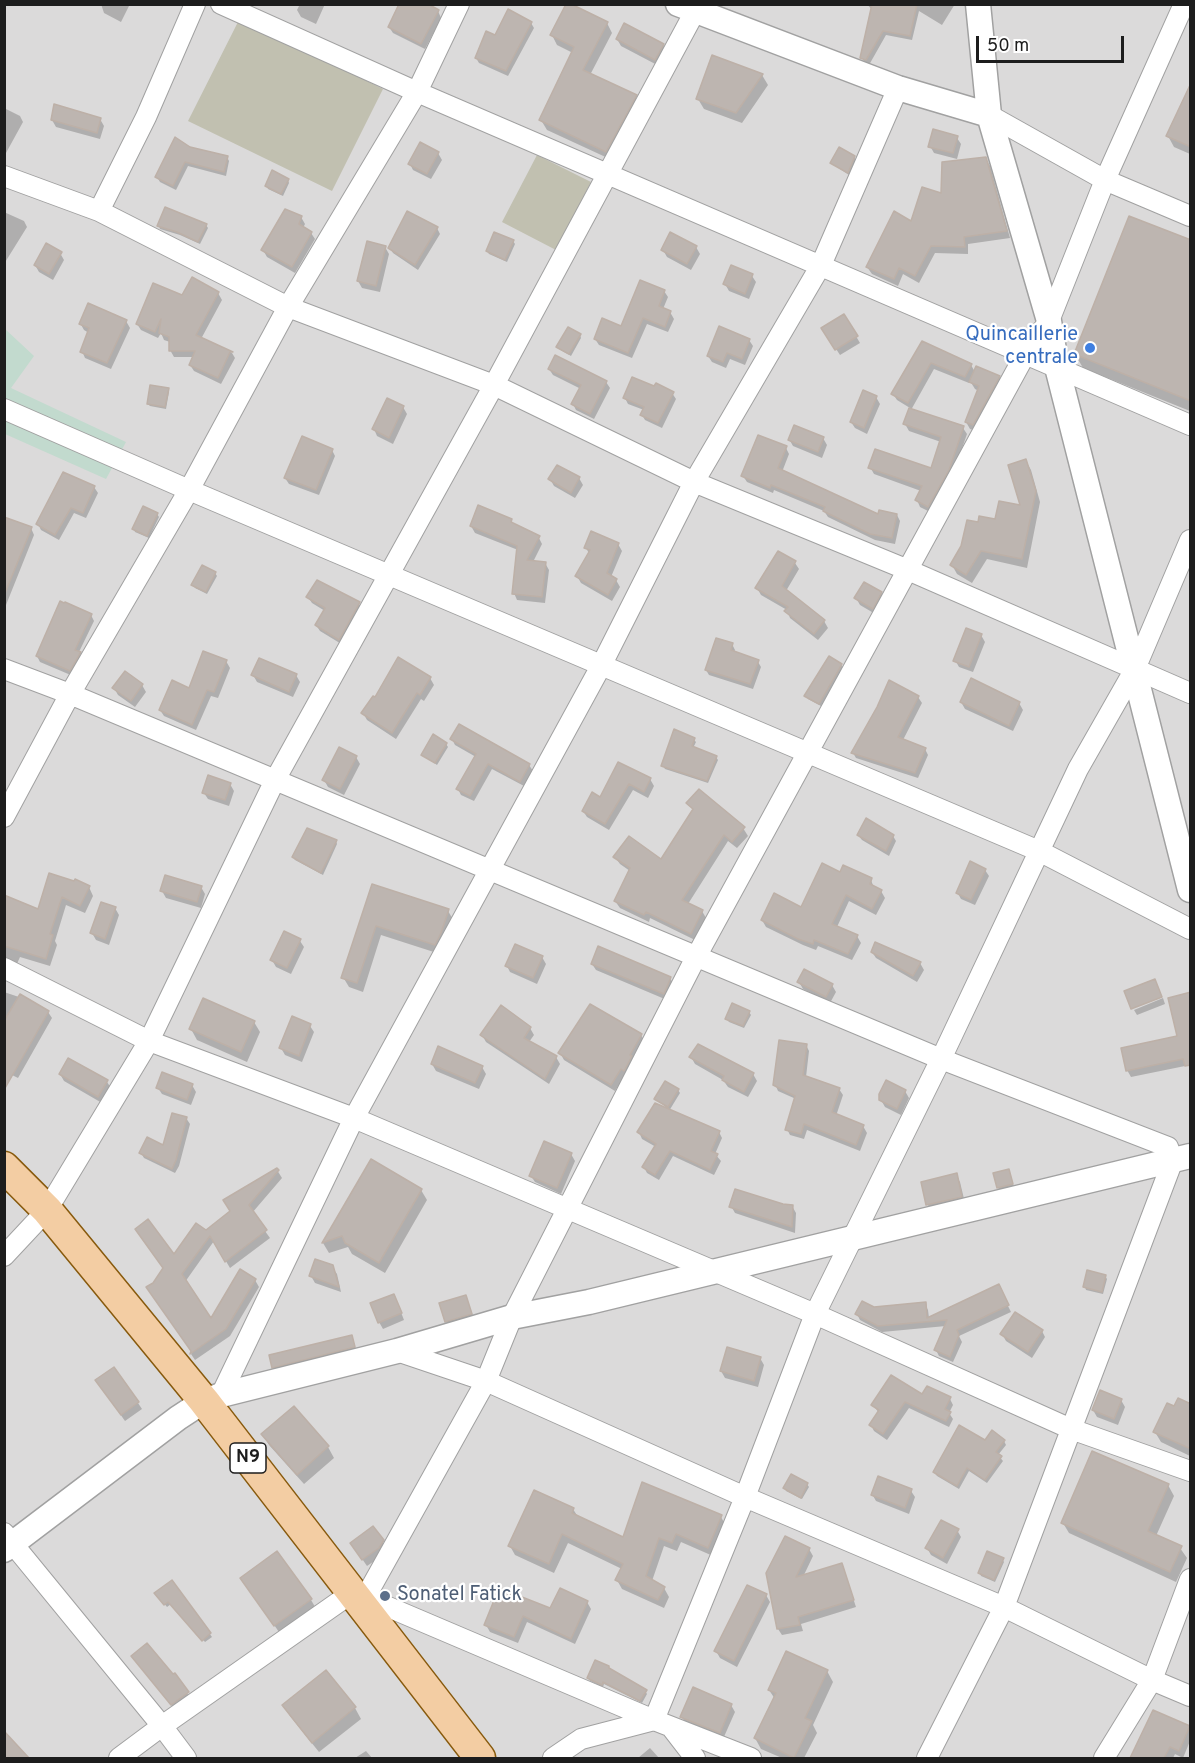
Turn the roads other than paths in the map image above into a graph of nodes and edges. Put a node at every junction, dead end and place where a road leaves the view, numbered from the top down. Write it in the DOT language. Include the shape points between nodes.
graph roads {
  1 [pos="195,4"];
  2 [pos="221,4"];
  3 [pos="459,4"];
  4 [pos="978,4"];
  5 [pos="1184,4"];
  6 [pos="691,7"];
  7 [pos="898,88"];
  8 [pos="417,92"];
  9 [pos="989,115"];
  10 [pos="608,173"];
  11 [pos="4,176"];
  12 [pos="1105,180"];
  13 [pos="99,212"];
  14 [pos="1191,216"];
  15 [pos="821,265"];
  16 [pos="288,307"];
  17 [pos="1049,321"];
  18 [pos="1026,353"];
  19 [pos="1057,367"];
  20 [pos="494,386"];
  21 [pos="4,409"];
  22 [pos="1191,425"];
  23 [pos="694,482"];
  24 [pos="189,490"];
  25 [pos="1191,540"];
  26 [pos="908,570"];
  27 [pos="388,575"];
  28 [pos="601,666"];
  29 [pos="4,669"];
  30 [pos="1135,669"];
  31 [pos="1191,693"];
  32 [pos="70,694"];
  33 [pos="808,754"];
  34 [pos="276,780"];
  35 [pos="4,817"];
  36 [pos="1039,851"];
  37 [pos="489,870"];
  38 [pos="1191,890"];
  39 [pos="1191,929"];
  40 [pos="696,957"];
  41 [pos="4,968"];
  42 [pos="149,1041"];
  43 [pos="941,1059"];
  44 [pos="354,1118"];
  45 [pos="1182,1158"];
  46 [pos="4,1167"];
  47 [pos="567,1209"];
  48 [pos="47,1210"];
  49 [pos="852,1238"];
  50 [pos="4,1256"];
  51 [pos="715,1272"];
  52 [pos="815,1314"];
  53 [pos="512,1317"];
  54 [pos="397,1351"];
  55 [pos="486,1381"];
  56 [pos="212,1398"];
  57 [pos="1071,1429"];
  58 [pos="1191,1471"];
  59 [pos="745,1497"];
  60 [pos="7,1542"];
  61 [pos="1191,1579"];
  62 [pos="359,1595"];
  63 [pos="1004,1607"];
  64 [pos="1152,1680"];
  65 [pos="1191,1696"];
  66 [pos="662,1723"];
  67 [pos="162,1726"];
  68 [pos="119,1758"];
  69 [pos="186,1758"];
  70 [pos="480,1758"];
  71 [pos="552,1758"];
  72 [pos="695,1758"];
  73 [pos="751,1758"];
  74 [pos="927,1758"];
  75 [pos="1104,1758"];
  1 -- 13 [label="street"];
  2 -- 8 [label="street"];
  3 -- 8 [label="street"];
  4 -- 9 [label="street"];
  5 -- 12 [label="street"];
  6 -- 7 [label="street"];
  6 -- 10 [label="street"];
  7 -- 9 [label="street"];
  7 -- 15 [label="street"];
  8 -- 10 [label="street"];
  8 -- 16 [label="street"];
  9 -- 12 [label="street"];
  9 -- 17 [label="street"];
  10 -- 15 [label="street"];
  10 -- 20 [label="street"];
  11 -- 13 [label="street"];
  12 -- 14 [label="street"];
  12 -- 17 [label="street"];
  13 -- 16 [label="street"];
  15 -- 18 [label="street"];
  15 -- 23 [label="street"];
  16 -- 20 [label="street"];
  16 -- 24 [label="street"];
  17 -- 18 [label="street"];
  17 -- 19 [label="street"];
  18 -- 19 [label="street"];
  18 -- 26 [label="street"];
  19 -- 22 [label="street"];
  19 -- 30 [label="street"];
  20 -- 23 [label="street"];
  20 -- 27 [label="street"];
  21 -- 24 [label="street"];
  23 -- 26 [label="street"];
  23 -- 28 [label="street"];
  24 -- 27 [label="street"];
  24 -- 32 [label="street"];
  25 -- 30 [label="street"];
  26 -- 30 [label="street"];
  26 -- 33 [label="street"];
  27 -- 28 [label="street"];
  27 -- 34 [label="street"];
  28 -- 33 [label="street"];
  28 -- 37 [label="street"];
  29 -- 32 [label="street"];
  30 -- 31 [label="street"];
  30 -- 36 [label="street" via="1078,769"];
  30 -- 38 [label="street"];
  32 -- 34 [label="street"];
  32 -- 35 [label="street"];
  33 -- 36 [label="street"];
  33 -- 40 [label="street"];
  34 -- 37 [label="street"];
  34 -- 42 [label="street"];
  36 -- 39 [label="street"];
  36 -- 43 [label="street"];
  37 -- 40 [label="street"];
  37 -- 44 [label="street"];
  40 -- 43 [label="street"];
  40 -- 47 [label="street"];
  41 -- 42 [label="street"];
  42 -- 44 [label="street"];
  42 -- 48 [label="street"];
  43 -- 45 [label="street" via="1168,1147"];
  43 -- 49 [label="street"];
  44 -- 47 [label="street"];
  44 -- 56 [label="street"];
  45 -- 49 [label="street"];
  45 -- 57 [label="street"];
  46 -- 48 [label="main road, N9"];
  47 -- 51 [label="street"];
  47 -- 53 [label="street"];
  48 -- 50 [label="street"];
  48 -- 56 [label="main road, N9"];
  49 -- 51 [label="street"];
  49 -- 52 [label="street"];
  51 -- 52 [label="street"];
  51 -- 53 [label="street"];
  52 -- 57 [label="street"];
  52 -- 59 [label="street"];
  53 -- 54 [label="street"];
  53 -- 55 [label="street"];
  54 -- 55 [label="street"];
  54 -- 56 [label="street"];
  55 -- 59 [label="street"];
  55 -- 62 [label="street"];
  56 -- 60 [label="street" via="135,1448"];
  56 -- 62 [label="main road, N9"];
  57 -- 58 [label="street"];
  57 -- 63 [label="street"];
  59 -- 63 [label="street"];
  59 -- 66 [label="street"];
  60 -- 67 [label="street"];
  61 -- 64 [label="street"];
  62 -- 66 [label="street"];
  62 -- 67 [label="street"];
  62 -- 70 [label="main road, N9"];
  63 -- 64 [label="street"];
  63 -- 74 [label="street"];
  64 -- 65 [label="street"];
  64 -- 75 [label="street"];
  66 -- 71 [label="street" via="581,1739"];
  66 -- 72 [label="street"];
  66 -- 73 [label="street"];
  67 -- 68 [label="street"];
  67 -- 69 [label="street"];
}
